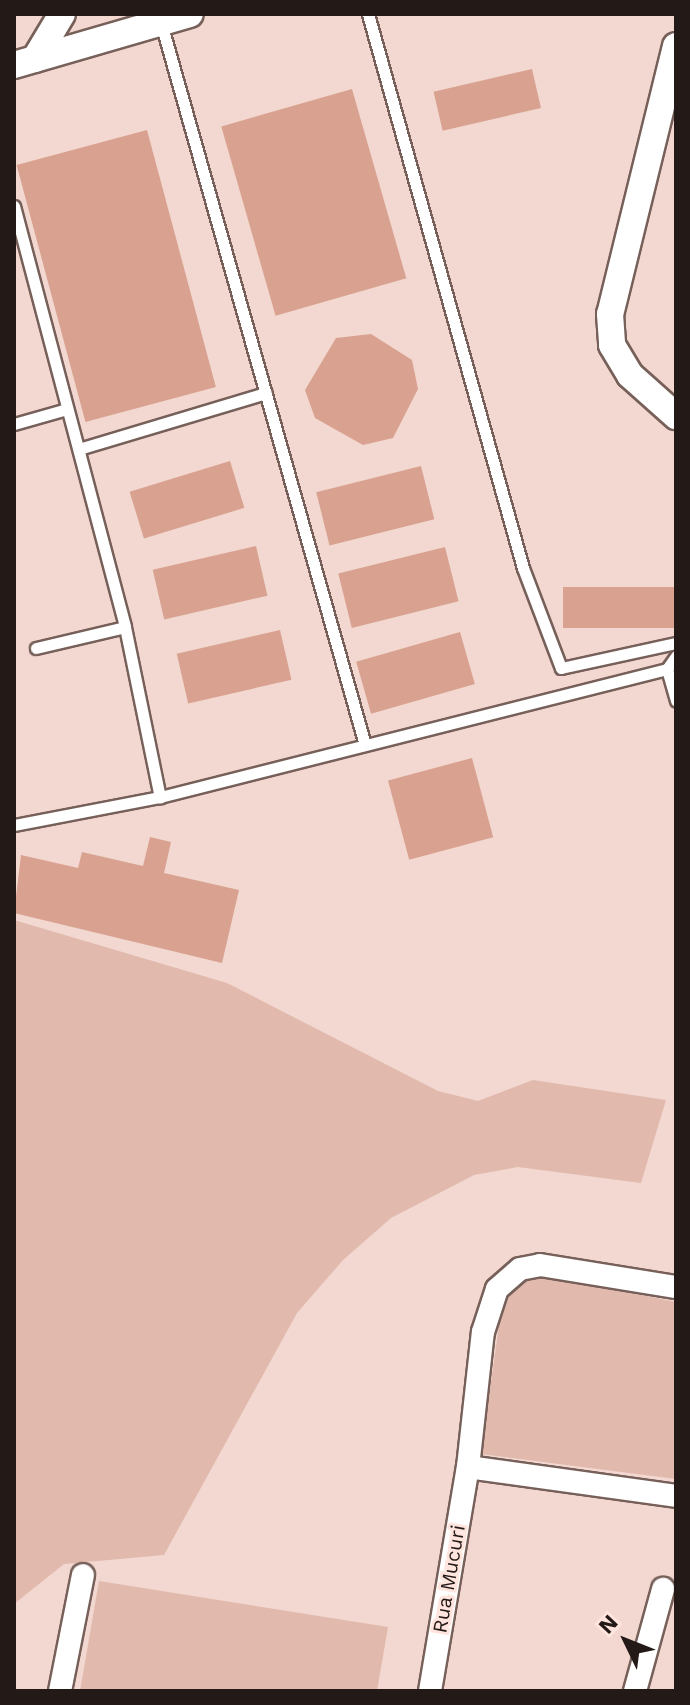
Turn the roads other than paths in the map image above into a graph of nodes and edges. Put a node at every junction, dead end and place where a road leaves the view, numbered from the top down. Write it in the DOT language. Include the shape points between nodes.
graph roads {
  1 [pos="62,14"];
  2 [pos="190,14"];
  3 [pos="368,14"];
  4 [pos="161,22"];
  5 [pos="676,46"];
  6 [pos="24,62"];
  7 [pos="14,206"];
  8 [pos="266,393"];
  9 [pos="67,409"];
  10 [pos="676,416"];
  11 [pos="14,424"];
  12 [pos="79,449"];
  13 [pos="125,627"];
  14 [pos="676,643"];
  15 [pos="36,648"];
  16 [pos="676,656"];
  17 [pos="667,669"];
  18 [pos="676,701"];
  19 [pos="365,745"];
  20 [pos="160,797"];
  21 [pos="14,825"];
  22 [pos="676,1287"];
  23 [pos="468,1467"];
  24 [pos="676,1496"];
  25 [pos="83,1575"];
  26 [pos="663,1589"];
  27 [pos="60,1691"];
  28 [pos="430,1691"];
  29 [pos="635,1691"];
  1 -- 6 [label="street"];
  2 -- 4 [label="street"];
  3 -- 14 [label="lane" via="523,568 561,668"];
  4 -- 6 [label="street"];
  4 -- 8 [label="lane"];
  5 -- 10 [label="street" via="610,314 612,345 630,375"];
  7 -- 9 [label="lane"];
  8 -- 12 [label="lane"];
  8 -- 19 [label="lane"];
  9 -- 11 [label="lane"];
  9 -- 12 [label="lane"];
  12 -- 13 [label="lane"];
  13 -- 15 [label="lane"];
  13 -- 20 [label="lane"];
  16 -- 17 [label="lane"];
  17 -- 18 [label="lane"];
  17 -- 19 [label="lane"];
  19 -- 20 [label="lane"];
  20 -- 21 [label="lane"];
  22 -- 23 [label="street, Rua Mucuri" via="540,1265 508,1277 497,1289 483,1332"];
  23 -- 24 [label="street"];
  23 -- 28 [label="street, Rua Mucuri"];
  25 -- 27 [label="street"];
  26 -- 29 [label="street"];
}
